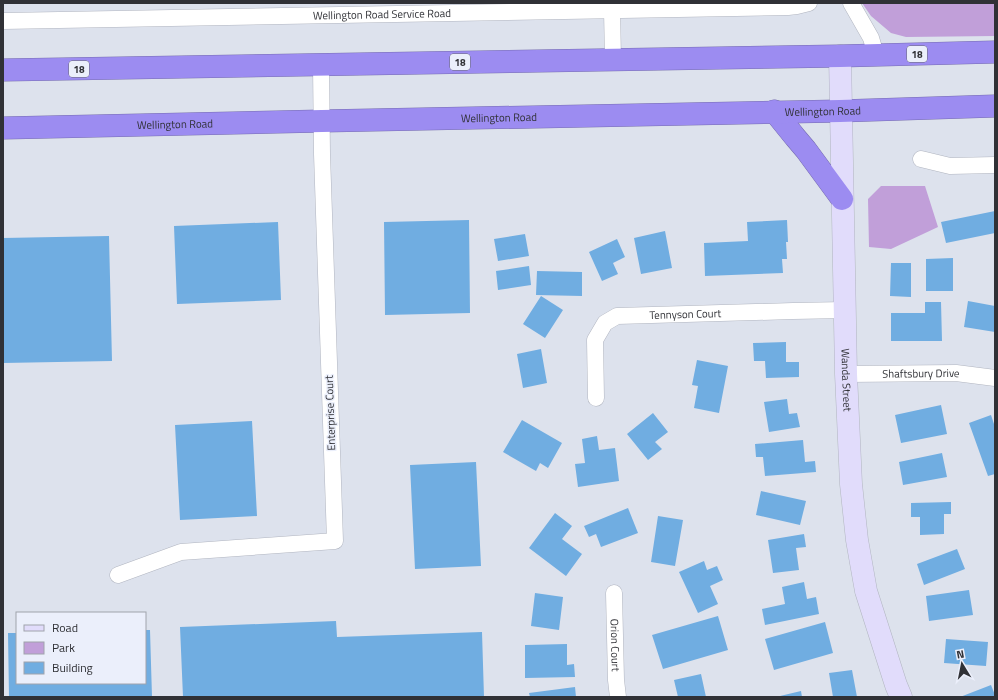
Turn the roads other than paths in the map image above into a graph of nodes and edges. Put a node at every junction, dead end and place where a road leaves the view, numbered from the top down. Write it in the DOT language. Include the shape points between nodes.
graph roads {
  1 [pos="809,3"];
  2 [pos="852,3"];
  3 [pos="612,10"];
  4 [pos="3,21"];
  5 [pos="995,52"];
  6 [pos="876,54"];
  7 [pos="840,56"];
  8 [pos="613,60"];
  9 [pos="321,65"];
  10 [pos="3,70"];
  11 [pos="995,106"];
  12 [pos="774,111"];
  13 [pos="840,111"];
  14 [pos="322,121"];
  15 [pos="3,128"];
  16 [pos="921,159"];
  17 [pos="995,165"];
  18 [pos="842,199"];
  19 [pos="844,310"];
  20 [pos="846,374"];
  21 [pos="995,378"];
  22 [pos="596,398"];
  23 [pos="118,575"];
  24 [pos="614,593"];
  25 [pos="618,697"];
  26 [pos="901,697"];
  1 -- 3 [label="street, Wellington Road Service Road" via="788,6"];
  2 -- 6 [label="street" via="871,38"];
  3 -- 4 [label="street, Wellington Road Service Road"];
  3 -- 8 [label="street"];
  5 -- 6 [label="highway, 18"];
  6 -- 7 [label="highway, 18"];
  7 -- 8 [label="highway, 18"];
  7 -- 13 [label="street, Wanda Street"];
  8 -- 9 [label="highway, 18"];
  9 -- 10 [label="highway, 18"];
  9 -- 14 [label="street, Enterprise Court"];
  11 -- 13 [label="highway, Wellington Road"];
  12 -- 13 [label="highway, Wellington Road"];
  12 -- 14 [label="highway, Wellington Road"];
  12 -- 18 [label="highway"];
  13 -- 18 [label="street, Wanda Street"];
  14 -- 15 [label="highway, Wellington Road"];
  14 -- 23 [label="street, Enterprise Court" via="335,541 181,552"];
  16 -- 17 [label="street" via="950,166"];
  18 -- 19 [label="street, Wanda Street"];
  19 -- 20 [label="street, Wanda Street"];
  19 -- 22 [label="street, Tennyson Court" via="617,316 605,323 595,340"];
  20 -- 21 [label="street, Shaftsbury Drive" via="956,372"];
  20 -- 26 [label="street, Wanda Street" via="851,484 857,540 866,591"];
  24 -- 25 [label="street, Orion Court"];
}
